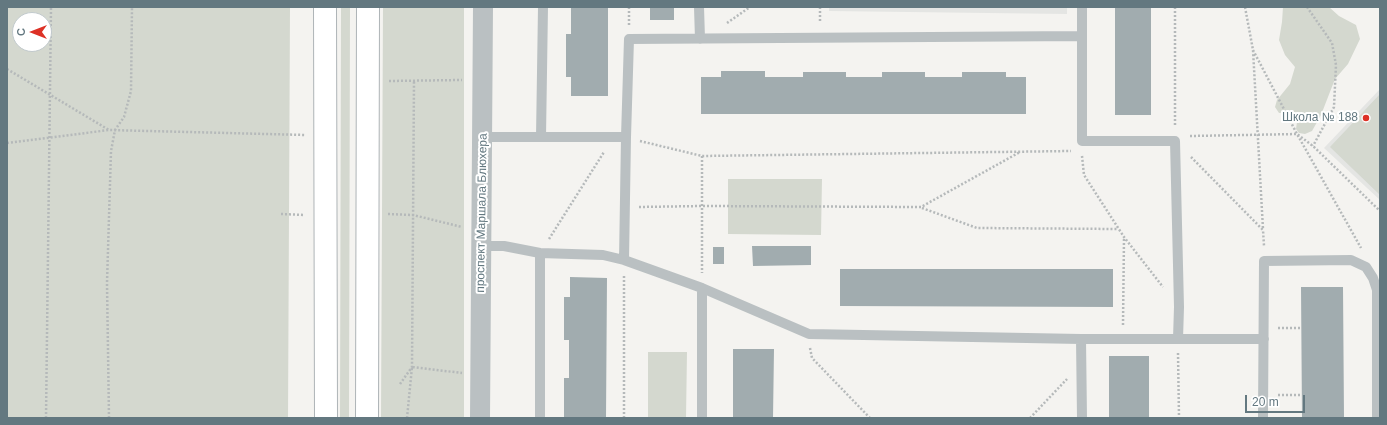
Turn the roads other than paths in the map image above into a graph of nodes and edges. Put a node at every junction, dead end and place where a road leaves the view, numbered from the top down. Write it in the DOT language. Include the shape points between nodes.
graph roads {
  1 [pos="325,7"];
  2 [pos="368,7"];
  3 [pos="482,7"];
  4 [pos="543,7"];
  5 [pos="700,7"];
  6 [pos="1082,7"];
  7 [pos="1082,36"];
  8 [pos="700,38"];
  9 [pos="482,137"];
  10 [pos="541,137"];
  11 [pos="626,138"];
  12 [pos="481,240"];
  13 [pos="540,253"];
  14 [pos="624,260"];
  15 [pos="702,288"];
  16 [pos="1264,334"];
  17 [pos="1178,339"];
  18 [pos="1081,340"];
  19 [pos="1378,412"];
  20 [pos="326,418"];
  21 [pos="367,418"];
  22 [pos="480,418"];
  23 [pos="540,418"];
  24 [pos="702,418"];
  25 [pos="1082,418"];
  26 [pos="1263,418"];
  1 -- 20 [label="main road"];
  2 -- 21 [label="main road"];
  3 -- 9 [label="street, проспект Маршала Блюхера"];
  4 -- 10 [label="lane"];
  5 -- 8 [label="lane"];
  6 -- 7 [label="lane"];
  7 -- 8 [label="lane"];
  7 -- 17 [label="lane" via="1082,146 1175,139"];
  8 -- 11 [label="lane" via="629,39"];
  9 -- 10 [label="lane"];
  9 -- 12 [label="street, проспект Маршала Блюхера"];
  10 -- 11 [label="lane"];
  11 -- 14 [label="lane"];
  12 -- 13 [label="lane"];
  12 -- 22 [label="street, проспект Маршала Блюхера"];
  13 -- 14 [label="lane" via="603,255"];
  13 -- 23 [label="lane"];
  14 -- 15 [label="lane"];
  15 -- 18 [label="lane" via="808,334"];
  15 -- 24 [label="lane"];
  16 -- 17 [label="lane"];
  16 -- 19 [label="lane" via="1264,260 1351,260 1366,266 1377,290"];
  16 -- 26 [label="lane"];
  17 -- 18 [label="lane"];
  18 -- 25 [label="lane"];
}
